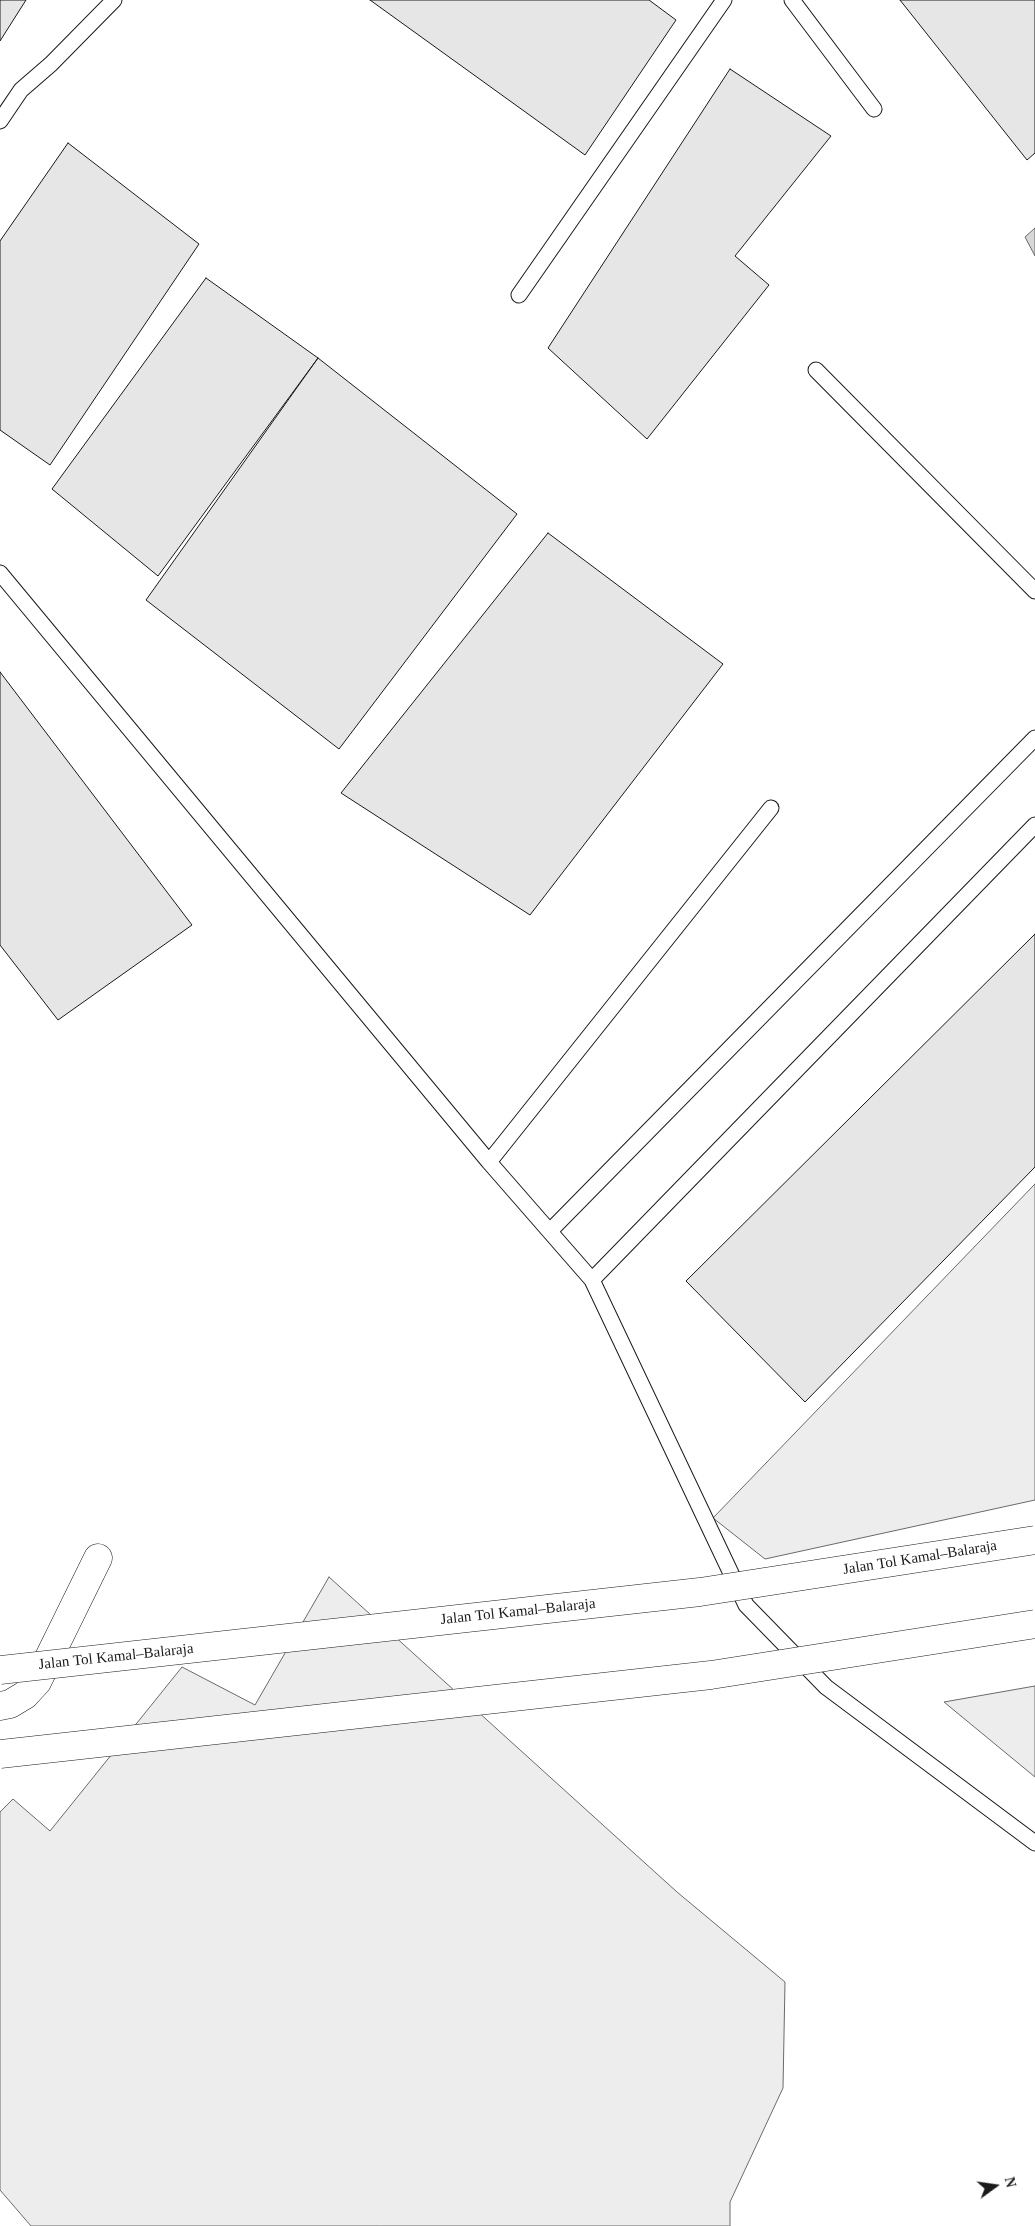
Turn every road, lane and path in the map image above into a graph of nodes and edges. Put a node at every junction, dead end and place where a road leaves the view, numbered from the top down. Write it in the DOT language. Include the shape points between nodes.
graph roads {
  1 [pos="114,0"];
  2 [pos="724,0"];
  3 [pos="792,0"];
  4 [pos="874,109"];
  5 [pos="0,120"];
  6 [pos="519,295"];
  7 [pos="816,370"];
  8 [pos="0,573"];
  9 [pos="1035,591"];
  10 [pos="1035,738"];
  11 [pos="771,808"];
  12 [pos="1035,825"];
  13 [pos="489,1162"];
  14 [pos="550,1231"];
  15 [pos="592,1280"];
  16 [pos="1035,1540"];
  17 [pos="98,1558"];
  18 [pos="1035,1624"];
  19 [pos="0,1670"];
  20 [pos="0,1706"];
  21 [pos="0,1754"];
  22 [pos="1035,1843"];
  1 -- 5 [label="lane" via="51,64 20,90"];
  2 -- 6 [label="lane"];
  3 -- 4 [label="lane"];
  7 -- 9 [label="lane"];
  8 -- 13 [label="lane"];
  10 -- 14 [label="lane"];
  11 -- 13 [label="lane"];
  12 -- 15 [label="lane"];
  13 -- 14 [label="lane"];
  14 -- 15 [label="lane"];
  15 -- 22 [label="lane" via="746,1605 826,1687"];
  16 -- 19 [label="main road, Jalan Tol Kamal–Balaraja, bridge" via="700,1592"];
  17 -- 20 [label="main road" via="37,1682 25,1695"];
  18 -- 21 [label="main road, bridge" via="711,1675"];
}
